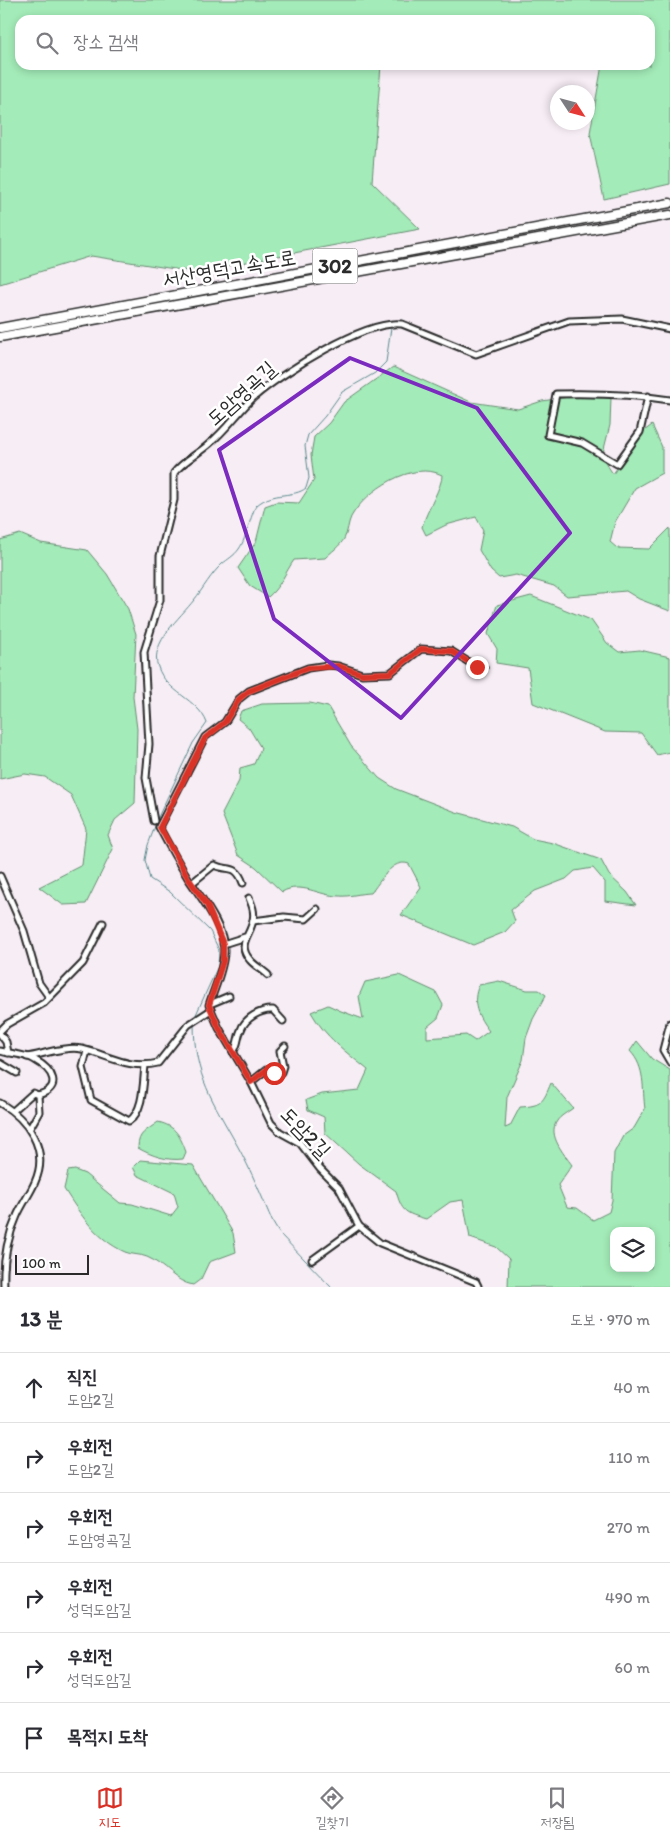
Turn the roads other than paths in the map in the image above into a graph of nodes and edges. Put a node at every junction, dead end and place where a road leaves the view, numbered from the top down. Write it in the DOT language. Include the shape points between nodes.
graph roads {
  1 [pos="670,203"];
  2 [pos="670,214"];
  3 [pos="0,328"];
  4 [pos="670,329"];
  5 [pos="0,337"];
  6 [pos="648,396"];
  7 [pos="670,400"];
  8 [pos="484,668"];
  9 [pos="154,821"];
  10 [pos="0,876"];
  11 [pos="192,883"];
  12 [pos="243,883"];
  13 [pos="249,898"];
  14 [pos="317,909"];
  15 [pos="253,921"];
  16 [pos="103,924"];
  17 [pos="245,937"];
  18 [pos="223,944"];
  19 [pos="268,975"];
  20 [pos="229,996"];
  21 [pos="49,997"];
  22 [pos="210,1007"];
  23 [pos="282,1021"];
  24 [pos="670,1023"];
  25 [pos="0,1032"];
  26 [pos="285,1046"];
  27 [pos="0,1051"];
  28 [pos="87,1051"];
  29 [pos="233,1052"];
  30 [pos="8,1053"];
  31 [pos="27,1057"];
  32 [pos="670,1062"];
  33 [pos="0,1063"];
  34 [pos="145,1066"];
  35 [pos="17,1073"];
  36 [pos="251,1082"];
  37 [pos="38,1096"];
  38 [pos="0,1103"];
  39 [pos="13,1111"];
  40 [pos="30,1128"];
  41 [pos="359,1226"];
  42 [pos="312,1260"];
  43 [pos="478,1286"];
  44 [pos="4,1287"];
  1 -- 3 [label="highway, 서산영덕고속도로 / 302"];
  2 -- 5 [label="highway, 서산영덕고속도로 / 302"];
  4 -- 9 [label="street, 도암영곡길" via="622,318 569,321 476,354 402,324 365,330 299,365 258,394 209,444 182,464 174,473 174,500 160,556 160,600 144,652 149,744 146,778"];
  6 -- 6 [label="street" via="556,394 548,435 582,443 616,464 640,432"];
  6 -- 7 [label="street"];
  8 -- 11 [label="street" via="451,651 421,649 390,673 362,674 338,666 308,668 249,691 239,699 225,722 205,738 160,827"];
  10 -- 21 [label="street" via="24,931 39,983"];
  11 -- 12 [label="street" via="214,865 234,869"];
  11 -- 18 [label="street" via="207,905"];
  13 -- 15 [label="street"];
  14 -- 15 [label="street" via="306,919 284,917"];
  15 -- 17 [label="street"];
  16 -- 21 [label="street" via="83,963"];
  17 -- 18 [label="street"];
  17 -- 19 [label="street" via="248,957"];
  18 -- 22 [label="street" via="223,961"];
  20 -- 22 [label="street" via="217,999"];
  21 -- 25 [label="street"];
  22 -- 29 [label="street, 도암2길"];
  22 -- 34 [label="street" via="188,1025 158,1063"];
  23 -- 29 [label="street" via="273,1010 259,1012 241,1028 238,1046"];
  24 -- 32 [label="street" via="663,1050"];
  25 -- 30 [label="street"];
  26 -- 36 [label="street, 도암2길" via="280,1051 281,1072 266,1070"];
  27 -- 30 [label="street"];
  28 -- 31 [label="street" via="65,1050"];
  28 -- 34 [label="street" via="121,1063"];
  28 -- 34 [label="street" via="84,1068 91,1100 129,1121 138,1109"];
  29 -- 36 [label="street, 도암2길"];
  30 -- 31 [label="street"];
  31 -- 37 [label="street" via="45,1067 54,1082 49,1092"];
  33 -- 35 [label="street"];
  36 -- 41 [label="street, 도암2길" via="271,1123 300,1143 339,1188"];
  37 -- 39 [label="street" via="33,1093 28,1096"];
  37 -- 40 [label="street" via="39,1112"];
  38 -- 39 [label="street"];
  39 -- 40 [label="street"];
  40 -- 44 [label="street" via="38,1155 37,1175 12,1229 4,1266"];
  41 -- 42 [label="street"];
  41 -- 43 [label="street, 도암2길" via="380,1243 476,1282"];
}
